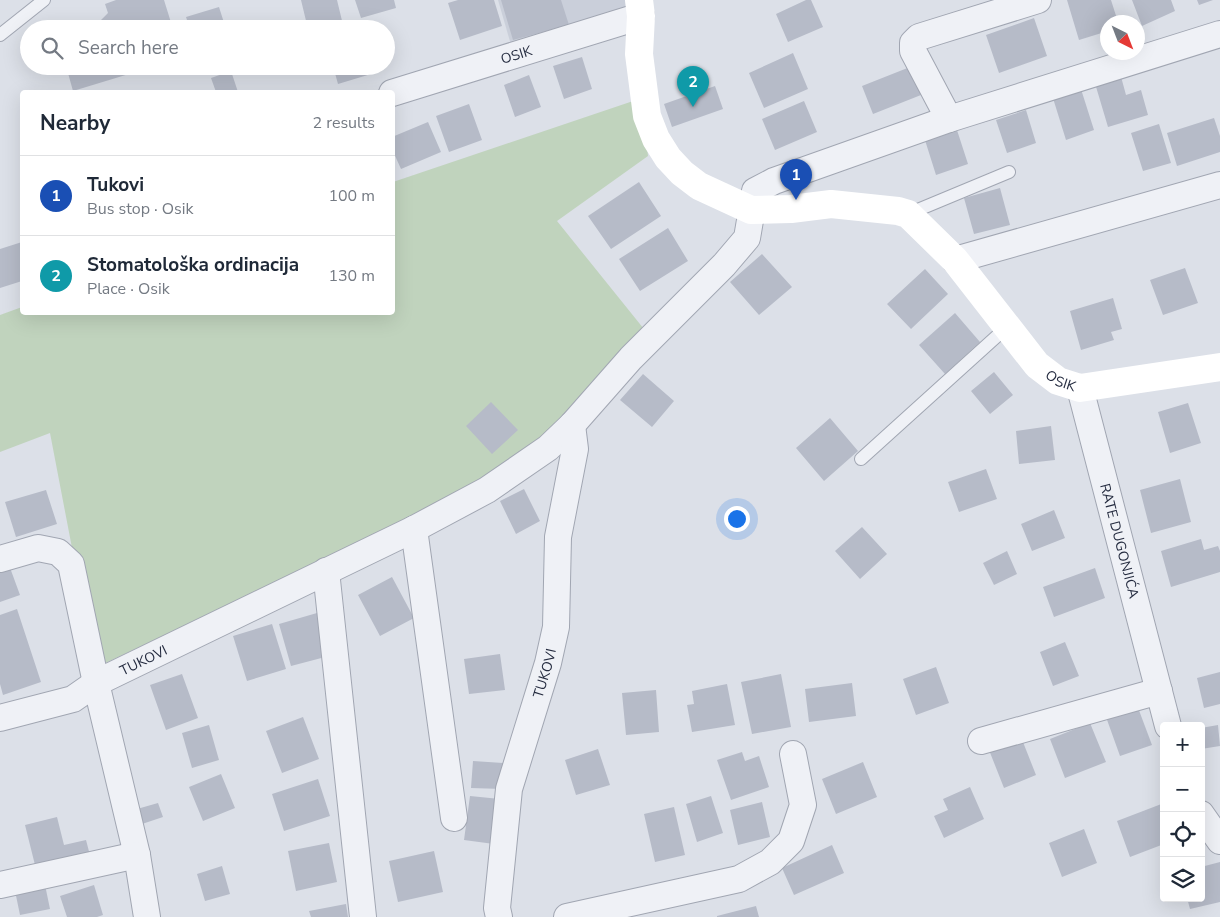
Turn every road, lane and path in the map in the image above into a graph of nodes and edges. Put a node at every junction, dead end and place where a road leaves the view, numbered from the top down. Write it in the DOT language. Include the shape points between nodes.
graph roads {
  1 [pos="44,0"];
  2 [pos="1038,0"];
  3 [pos="640,8"];
  4 [pos="1220,34"];
  5 [pos="0,35"];
  6 [pos="395,92"];
  7 [pos="949,119"];
  8 [pos="1009,172"];
  9 [pos="1220,185"];
  10 [pos="751,210"];
  11 [pos="908,214"];
  12 [pos="955,260"];
  13 [pos="1007,327"];
  14 [pos="1220,368"];
  15 [pos="1080,388"];
  16 [pos="572,425"];
  17 [pos="861,459"];
  18 [pos="414,529"];
  19 [pos="0,559"];
  20 [pos="326,571"];
  21 [pos="96,683"];
  22 [pos="1159,691"];
  23 [pos="0,718"];
  24 [pos="1167,722"];
  25 [pos="981,741"];
  26 [pos="793,754"];
  27 [pos="454,818"];
  28 [pos="1205,820"];
  29 [pos="1220,841"];
  30 [pos="137,855"];
  31 [pos="0,885"];
  32 [pos="147,917"];
  33 [pos="362,917"];
  34 [pos="499,917"];
  35 [pos="567,917"];
  1 -- 5 [label="lane"];
  2 -- 7 [label="street" via="919,37 913,43 912,51"];
  3 -- 6 [label="street, OSIK"];
  3 -- 10 [label="main road, OSIK" via="639,54 647,116 656,139 668,158 699,186"];
  4 -- 7 [label="street"];
  7 -- 10 [label="street" via="774,181 755,191"];
  8 -- 11 [label="lane"];
  9 -- 12 [label="street"];
  10 -- 11 [label="main road, OSIK" via="832,204"];
  10 -- 16 [label="street, TUKOVI" via="748,238 631,358"];
  11 -- 12 [label="main road, OSIK"];
  12 -- 13 [label="main road, OSIK"];
  13 -- 15 [label="main road, OSIK" via="1037,365 1058,381"];
  13 -- 17 [label="lane"];
  14 -- 15 [label="main road, OSIK"];
  15 -- 22 [label="street, RATE DUGONJIĆA"];
  16 -- 18 [label="street, TUKOVI" via="548,448 487,490"];
  16 -- 34 [label="street, TUKOVI" via="575,449 558,537 556,627 509,789 497,908"];
  18 -- 20 [label="street, TUKOVI"];
  18 -- 27 [label="street"];
  19 -- 21 [label="street" via="38,548 58,552 71,564"];
  20 -- 21 [label="street, TUKOVI"];
  20 -- 33 [label="street"];
  21 -- 23 [label="street, TUKOVI" via="73,699"];
  21 -- 30 [label="street"];
  22 -- 24 [label="street, RATE DUGONJIĆA"];
  22 -- 25 [label="street"];
  26 -- 35 [label="street" via="803,806 792,841 770,862 739,879"];
  28 -- 29 [label="street"];
  30 -- 31 [label="street"];
  30 -- 32 [label="street"];
}
